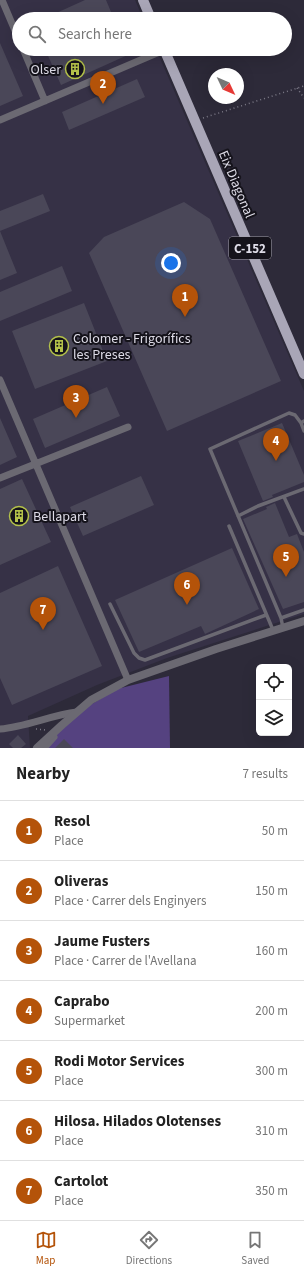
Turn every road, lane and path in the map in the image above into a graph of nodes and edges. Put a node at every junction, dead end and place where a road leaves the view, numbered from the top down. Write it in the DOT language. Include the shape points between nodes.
graph roads {
  1 [pos="2,0"];
  2 [pos="143,0"];
  3 [pos="148,12"];
  4 [pos="12,24"];
  5 [pos="26,56"];
  6 [pos="148,56"];
  7 [pos="167,56"];
  8 [pos="304,86"];
  9 [pos="297,88"];
  10 [pos="304,98"];
  11 [pos="45,101"];
  12 [pos="0,120"];
  13 [pos="195,121"];
  14 [pos="304,374"];
  15 [pos="0,380"];
  16 [pos="302,422"];
  17 [pos="128,427"];
  18 [pos="304,431"];
  19 [pos="36,463"];
  20 [pos="0,478"];
  21 [pos="304,489"];
  22 [pos="284,497"];
  23 [pos="238,516"];
  24 [pos="228,526"];
  25 [pos="302,533"];
  26 [pos="110,604"];
  27 [pos="304,610"];
  28 [pos="266,615"];
  29 [pos="281,618"];
  30 [pos="304,621"];
  31 [pos="283,628"];
  32 [pos="273,631"];
  33 [pos="128,680"];
  34 [pos="77,712"];
  35 [pos="59,727"];
  36 [pos="0,729"];
  37 [pos="32,729"];
  38 [pos="37,748"];
  39 [pos="44,748"];
  1 -- 4 [label="street"];
  2 -- 3 [label="main road"];
  5 -- 11 [label="street"];
  6 -- 11 [label="street"];
  7 -- 13 [label="main road, Eix Diagonal / C-152"];
  8 -- 9 [label="path"];
  9 -- 10 [label="path"];
  9 -- 13 [label="path"];
  11 -- 12 [label="street"];
  13 -- 14 [label="main road, Eix Diagonal / C-152"];
  15 -- 19 [label="street"];
  16 -- 18 [label="lane"];
  16 -- 23 [label="lane" via="289,413 210,448"];
  17 -- 19 [label="street"];
  19 -- 20 [label="street"];
  19 -- 33 [label="street"];
  21 -- 22 [label="lane"];
  22 -- 23 [label="lane"];
  22 -- 25 [label="lane"];
  23 -- 29 [label="lane"];
  24 -- 28 [label="lane"];
  26 -- 28 [label="lane" via="134,653 145,660"];
  27 -- 29 [label="lane"];
  28 -- 32 [label="lane"];
  29 -- 31 [label="lane"];
  30 -- 31 [label="street"];
  31 -- 32 [label="street"];
  32 -- 33 [label="street"];
  33 -- 34 [label="street" via="92,700"];
  34 -- 35 [label="street"];
  34 -- 36 [label="street"];
  35 -- 37 [label="path"];
  35 -- 38 [label="street"];
  35 -- 39 [label="street"];
}
